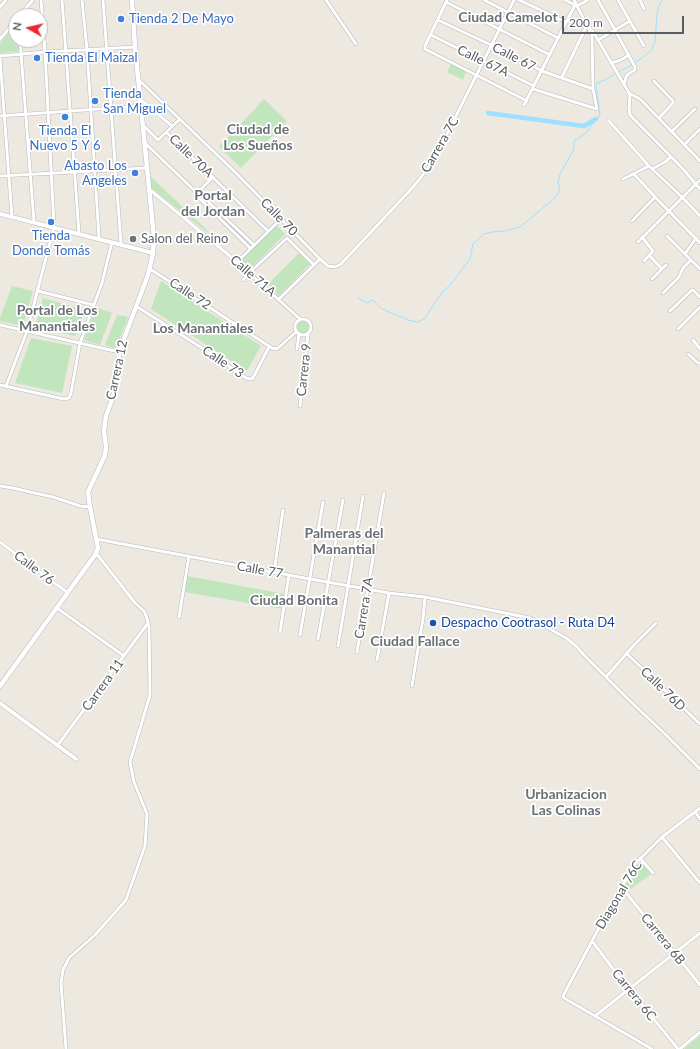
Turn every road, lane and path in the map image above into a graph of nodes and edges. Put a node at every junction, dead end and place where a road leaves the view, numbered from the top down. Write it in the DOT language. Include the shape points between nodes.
graph roads {
  1 [pos="6,0"];
  2 [pos="33,0"];
  3 [pos="41,0"];
  4 [pos="62,0"];
  5 [pos="82,0"];
  6 [pos="103,0"];
  7 [pos="132,0"];
  8 [pos="326,0"];
  9 [pos="484,0"];
  10 [pos="514,0"];
  11 [pos="519,0"];
  12 [pos="565,0"];
  13 [pos="588,0"];
  14 [pos="598,0"];
  15 [pos="618,0"];
  16 [pos="640,0"];
  17 [pos="447,1"];
  18 [pos="576,4"];
  19 [pos="0,7"];
  20 [pos="26,8"];
  21 [pos="644,9"];
  22 [pos="508,13"];
  23 [pos="438,20"];
  24 [pos="566,22"];
  25 [pos="630,22"];
  26 [pos="587,25"];
  27 [pos="499,29"];
  28 [pos="8,30"];
  29 [pos="616,30"];
  30 [pos="431,35"];
  31 [pos="558,38"];
  32 [pos="0,39"];
  33 [pos="598,40"];
  34 [pos="356,44"];
  35 [pos="491,45"];
  36 [pos="644,46"];
  37 [pos="135,47"];
  38 [pos="21,48"];
  39 [pos="107,48"];
  40 [pos="87,50"];
  41 [pos="66,51"];
  42 [pos="45,52"];
  43 [pos="21,54"];
  44 [pos="550,55"];
  45 [pos="629,55"];
  46 [pos="0,57"];
  47 [pos="483,61"];
  48 [pos="612,63"];
  49 [pos="542,71"];
  50 [pos="476,76"];
  51 [pos="562,77"];
  52 [pos="626,77"];
  53 [pos="138,80"];
  54 [pos="621,80"];
  55 [pos="654,81"];
  56 [pos="624,85"];
  57 [pos="534,86"];
  58 [pos="593,88"];
  59 [pos="533,89"];
  60 [pos="629,93"];
  61 [pos="140,99"];
  62 [pos="526,101"];
  63 [pos="524,105"];
  64 [pos="141,106"];
  65 [pos="111,109"];
  66 [pos="694,109"];
  67 [pos="90,110"];
  68 [pos="69,111"];
  69 [pos="49,113"];
  70 [pos="26,114"];
  71 [pos="0,116"];
  72 [pos="4,116"];
  73 [pos="659,118"];
  74 [pos="180,119"];
  75 [pos="608,120"];
  76 [pos="143,125"];
  77 [pos="172,126"];
  78 [pos="700,129"];
  79 [pos="166,132"];
  80 [pos="671,132"];
  81 [pos="144,143"];
  82 [pos="684,145"];
  83 [pos="700,155"];
  84 [pos="671,157"];
  85 [pos="697,158"];
  86 [pos="700,161"];
  87 [pos="648,166"];
  88 [pos="147,168"];
  89 [pos="652,169"];
  90 [pos="116,170"];
  91 [pos="95,171"];
  92 [pos="74,172"];
  93 [pos="31,174"];
  94 [pos="52,174"];
  95 [pos="634,174"];
  96 [pos="0,176"];
  97 [pos="10,176"];
  98 [pos="213,177"];
  99 [pos="623,179"];
  100 [pos="700,180"];
  101 [pos="696,184"];
  102 [pos="149,189"];
  103 [pos="700,189"];
  104 [pos="197,193"];
  105 [pos="655,197"];
  106 [pos="683,198"];
  107 [pos="669,211"];
  108 [pos="0,214"];
  109 [pos="700,216"];
  110 [pos="12,217"];
  111 [pos="281,219"];
  112 [pos="632,221"];
  113 [pos="34,222"];
  114 [pos="54,227"];
  115 [pos="268,231"];
  116 [pos="78,233"];
  117 [pos="667,236"];
  118 [pos="99,238"];
  119 [pos="642,238"];
  120 [pos="696,238"];
  121 [pos="112,242"];
  122 [pos="638,242"];
  123 [pos="700,243"];
  124 [pos="121,244"];
  125 [pos="254,245"];
  126 [pos="250,248"];
  127 [pos="154,253"];
  128 [pos="685,254"];
  129 [pos="649,255"];
  130 [pos="320,259"];
  131 [pos="692,260"];
  132 [pos="644,261"];
  133 [pos="237,262"];
  134 [pos="314,265"];
  135 [pos="666,265"];
  136 [pos="335,267"];
  137 [pos="150,269"];
  138 [pos="662,269"];
  139 [pos="700,269"];
  140 [pos="249,273"];
  141 [pos="652,279"];
  142 [pos="243,280"];
  143 [pos="38,291"];
  144 [pos="663,293"];
  145 [pos="700,297"];
  146 [pos="279,299"];
  147 [pos="94,305"];
  148 [pos="136,306"];
  149 [pos="700,307"];
  150 [pos="670,311"];
  151 [pos="300,319"];
  152 [pos="0,326"];
  153 [pos="678,329"];
  154 [pos="27,331"];
  155 [pos="298,333"];
  156 [pos="308,334"];
  157 [pos="693,340"];
  158 [pos="80,343"];
  159 [pos="269,347"];
  160 [pos="297,349"];
  161 [pos="700,349"];
  162 [pos="119,352"];
  163 [pos="688,354"];
  164 [pos="700,363"];
  165 [pos="0,385"];
  166 [pos="6,386"];
  167 [pos="300,406"];
  168 [pos="0,486"];
  169 [pos="384,493"];
  170 [pos="363,496"];
  171 [pos="343,500"];
  172 [pos="323,502"];
  173 [pos="90,507"];
  174 [pos="283,510"];
  175 [pos="96,539"];
  176 [pos="0,542"];
  177 [pos="96,554"];
  178 [pos="188,556"];
  179 [pos="274,572"];
  180 [pos="289,575"];
  181 [pos="310,579"];
  182 [pos="328,582"];
  183 [pos="348,585"];
  184 [pos="368,589"];
  185 [pos="389,592"];
  186 [pos="68,593"];
  187 [pos="425,597"];
  188 [pos="56,608"];
  189 [pos="178,617"];
  190 [pos="148,623"];
  191 [pos="656,623"];
  192 [pos="280,632"];
  193 [pos="300,635"];
  194 [pos="318,639"];
  195 [pos="338,646"];
  196 [pos="357,652"];
  197 [pos="626,654"];
  198 [pos="124,656"];
  199 [pos="377,660"];
  200 [pos="606,677"];
  201 [pos="0,686"];
  202 [pos="412,686"];
  203 [pos="0,703"];
  204 [pos="700,724"];
  205 [pos="57,746"];
  206 [pos="76,759"];
  207 [pos="700,770"];
  208 [pos="700,808"];
  209 [pos="695,812"];
  210 [pos="700,819"];
  211 [pos="662,838"];
  212 [pos="640,858"];
  213 [pos="653,873"];
  214 [pos="700,883"];
  215 [pos="627,894"];
  216 [pos="700,933"];
  217 [pos="592,941"];
  218 [pos="674,953"];
  219 [pos="700,985"];
  220 [pos="629,989"];
  221 [pos="595,1016"];
  222 [pos="700,1032"];
  223 [pos="66,1049"];
  224 [pos="652,1049"];
  225 [pos="679,1049"];
  1 -- 19 [label="street"];
  2 -- 20 [label="street"];
  3 -- 42 [label="street"];
  4 -- 41 [label="street"];
  5 -- 40 [label="street"];
  6 -- 39 [label="street"];
  7 -- 37 [label="main road, Carrera 12"];
  8 -- 34 [label="street"];
  9 -- 22 [label="street"];
  10 -- 22 [label="street, Carrera 7C"];
  11 -- 24 [label="street"];
  12 -- 18 [label="street"];
  13 -- 18 [label="street"];
  14 -- 29 [label="street"];
  15 -- 25 [label="street"];
  16 -- 21 [label="street"];
  17 -- 23 [label="street"];
  17 -- 27 [label="street"];
  18 -- 24 [label="street"];
  18 -- 26 [label="street"];
  22 -- 27 [label="street, Carrera 7C"];
  22 -- 31 [label="street"];
  23 -- 30 [label="street"];
  23 -- 35 [label="street, Calle 67"];
  24 -- 31 [label="street"];
  25 -- 29 [label="street"];
  25 -- 36 [label="street"];
  26 -- 33 [label="street"];
  26 -- 51 [label="street"];
  26 -- 58 [label="street" via="593,43"];
  27 -- 35 [label="street, Carrera 7C"];
  27 -- 44 [label="street"];
  28 -- 32 [label="street"];
  29 -- 33 [label="street"];
  29 -- 45 [label="street"];
  30 -- 47 [label="street, Calle 67A"];
  30 -- 50 [label="street" via="425,48 427,51"];
  31 -- 44 [label="street"];
  33 -- 48 [label="street"];
  35 -- 47 [label="street, Carrera 7C"];
  35 -- 49 [label="street, Calle 67"];
  37 -- 39 [label="street"];
  37 -- 53 [label="main road, Carrera 12"];
  38 -- 43 [label="street"];
  39 -- 40 [label="street"];
  39 -- 65 [label="street"];
  40 -- 41 [label="street"];
  40 -- 67 [label="street"];
  41 -- 42 [label="street"];
  41 -- 68 [label="street"];
  42 -- 43 [label="street"];
  42 -- 69 [label="street"];
  43 -- 46 [label="street"];
  43 -- 70 [label="street"];
  44 -- 49 [label="street"];
  45 -- 48 [label="street"];
  45 -- 52 [label="street" via="635,67"];
  46 -- 72 [label="street"];
  47 -- 50 [label="street, Carrera 7C"];
  47 -- 57 [label="street, Calle 67A"];
  48 -- 54 [label="street"];
  49 -- 51 [label="street, Calle 67"];
  49 -- 57 [label="street"];
  50 -- 62 [label="street"];
  50 -- 136 [label="street, Carrera 7C" via="430,167 341,264"];
  51 -- 58 [label="street, Calle 67"];
  52 -- 54 [label="street"];
  52 -- 56 [label="street"];
  53 -- 61 [label="main road, Carrera 12"];
  53 -- 74 [label="street, Calle 70"];
  54 -- 56 [label="street"];
  55 -- 73 [label="street" via="673,101"];
  56 -- 60 [label="street"];
  57 -- 59 [label="street"];
  58 -- 59 [label="street" via="597,109"];
  59 -- 62 [label="street"];
  60 -- 73 [label="street" via="640,99"];
  60 -- 84 [label="street" via="630,115"];
  61 -- 64 [label="main road, Carrera 12"];
  61 -- 77 [label="street"];
  62 -- 63 [label="street"];
  64 -- 65 [label="street"];
  64 -- 76 [label="main road, Carrera 12"];
  65 -- 67 [label="street"];
  65 -- 90 [label="street"];
  66 -- 80 [label="street"];
  67 -- 68 [label="street"];
  67 -- 91 [label="street"];
  68 -- 69 [label="street"];
  68 -- 92 [label="street"];
  69 -- 70 [label="street"];
  69 -- 94 [label="street"];
  70 -- 72 [label="street"];
  70 -- 93 [label="street"];
  71 -- 72 [label="street"];
  72 -- 97 [label="street"];
  73 -- 80 [label="street"];
  74 -- 77 [label="street"];
  74 -- 111 [label="street, Calle 70"];
  75 -- 87 [label="street"];
  76 -- 79 [label="street" via="158,140"];
  76 -- 81 [label="main road, Carrera 12"];
  77 -- 79 [label="street"];
  78 -- 82 [label="street"];
  79 -- 98 [label="street, Calle 70A"];
  80 -- 82 [label="street"];
  81 -- 88 [label="main road, Carrera 12"];
  81 -- 104 [label="street"];
  82 -- 85 [label="street"];
  83 -- 85 [label="street"];
  84 -- 89 [label="street"];
  84 -- 101 [label="street"];
  85 -- 86 [label="street"];
  87 -- 89 [label="street"];
  87 -- 95 [label="street"];
  88 -- 90 [label="street"];
  88 -- 102 [label="main road, Carrera 12"];
  89 -- 106 [label="street"];
  90 -- 91 [label="street"];
  90 -- 124 [label="street"];
  91 -- 92 [label="street"];
  91 -- 118 [label="street"];
  92 -- 94 [label="street"];
  92 -- 116 [label="street"];
  93 -- 94 [label="street"];
  93 -- 97 [label="street"];
  93 -- 113 [label="street"];
  94 -- 114 [label="street"];
  95 -- 99 [label="street"];
  95 -- 105 [label="street"];
  96 -- 97 [label="street"];
  97 -- 110 [label="street"];
  98 -- 104 [label="street"];
  98 -- 115 [label="street, Calle 70A"];
  100 -- 101 [label="street"];
  101 -- 103 [label="street"];
  101 -- 106 [label="street"];
  102 -- 127 [label="main road, Carrera 12"];
  102 -- 133 [label="street, Calle 71A"];
  104 -- 125 [label="street"];
  104 -- 126 [label="street" via="197,196"];
  105 -- 107 [label="street"];
  105 -- 112 [label="street"];
  106 -- 107 [label="street"];
  106 -- 109 [label="street"];
  107 -- 119 [label="street"];
  107 -- 120 [label="street"];
  108 -- 110 [label="street"];
  110 -- 113 [label="street"];
  111 -- 115 [label="street"];
  111 -- 130 [label="street, Calle 70"];
  113 -- 114 [label="street"];
  114 -- 116 [label="street"];
  114 -- 143 [label="street"];
  115 -- 125 [label="street"];
  116 -- 118 [label="street"];
  117 -- 128 [label="street"];
  118 -- 121 [label="street"];
  119 -- 122 [label="street"];
  119 -- 129 [label="street" via="653,250"];
  120 -- 123 [label="street"];
  120 -- 128 [label="street"];
  121 -- 124 [label="street"];
  121 -- 147 [label="street"];
  124 -- 127 [label="street"];
  125 -- 126 [label="street"];
  126 -- 133 [label="street"];
  127 -- 137 [label="main road, Carrera 12"];
  128 -- 131 [label="street"];
  129 -- 132 [label="street"];
  129 -- 138 [label="street"];
  130 -- 134 [label="street"];
  130 -- 136 [label="street, Calle 70" via="328,266"];
  131 -- 139 [label="street"];
  131 -- 144 [label="street"];
  133 -- 140 [label="street, Calle 71A"];
  134 -- 140 [label="street" via="287,238"];
  134 -- 146 [label="street"];
  135 -- 138 [label="street"];
  137 -- 148 [label="main road, Carrera 12"];
  137 -- 159 [label="street, Calle 72"];
  138 -- 141 [label="street"];
  140 -- 142 [label="street"];
  140 -- 146 [label="street, Calle 71A"];
  143 -- 147 [label="street"];
  143 -- 154 [label="street"];
  145 -- 150 [label="street" via="692,290"];
  146 -- 151 [label="street, Calle 71A"];
  147 -- 158 [label="street"];
  148 -- 159 [label="street, Calle 73" via="246,378 253,378"];
  148 -- 162 [label="main road, Carrera 12"];
  149 -- 153 [label="street"];
  151 -- 155 [label="street" via="295,326"];
  151 -- 156 [label="street" via="306,318 311,323 312,328"];
  152 -- 154 [label="street"];
  154 -- 158 [label="street"];
  154 -- 166 [label="street"];
  155 -- 156 [label="street"];
  155 -- 159 [label="street" via="277,349"];
  155 -- 160 [label="street"];
  156 -- 167 [label="street, Carrera 9"];
  157 -- 161 [label="street"];
  158 -- 162 [label="street"];
  158 -- 166 [label="street" via="69,398"];
  162 -- 173 [label="main road, Carrera 12" via="116,384 105,423 105,455 88,492"];
  163 -- 164 [label="street"];
  165 -- 166 [label="street"];
  168 -- 173 [label="street"];
  169 -- 184 [label="street, Carrera 7A"];
  170 -- 183 [label="street"];
  171 -- 182 [label="street"];
  172 -- 181 [label="street"];
  173 -- 175 [label="main road, Carrera 12"];
  174 -- 179 [label="street"];
  175 -- 177 [label="main road, Carrera 12"];
  175 -- 178 [label="street, Calle 77"];
  176 -- 186 [label="street, Calle 76"];
  177 -- 186 [label="main road"];
  177 -- 190 [label="street" via="144,611"];
  178 -- 179 [label="street, Calle 77"];
  178 -- 189 [label="street"];
  179 -- 180 [label="street, Calle 77"];
  180 -- 181 [label="street, Calle 77"];
  180 -- 192 [label="street"];
  181 -- 182 [label="street, Calle 77"];
  181 -- 193 [label="street"];
  182 -- 183 [label="street, Calle 77"];
  182 -- 194 [label="street"];
  183 -- 184 [label="street, Calle 77"];
  183 -- 195 [label="street"];
  184 -- 185 [label="street, Calle 77"];
  184 -- 196 [label="street, Carrera 7A"];
  185 -- 187 [label="street, Calle 77"];
  185 -- 199 [label="street"];
  186 -- 188 [label="main road"];
  187 -- 200 [label="street, Calle 77" via="533,619 572,642"];
  187 -- 202 [label="street" via="424,619"];
  188 -- 198 [label="street"];
  188 -- 201 [label="main road"];
  190 -- 198 [label="street, Carrera 11"];
  190 -- 223 [label="street" via="150,694 130,762 134,782 147,814 144,846 126,900 95,935 70,958 63,970 61,983"];
  191 -- 197 [label="street"];
  197 -- 200 [label="street"];
  197 -- 204 [label="street, Calle 76D"];
  198 -- 205 [label="street, Carrera 11"];
  200 -- 207 [label="street, Calle 77"];
  203 -- 205 [label="street"];
  205 -- 206 [label="street"];
  208 -- 209 [label="street, Diagonal 76C"];
  209 -- 210 [label="street"];
  209 -- 211 [label="street, Diagonal 76C"];
  211 -- 212 [label="street, Diagonal 76C"];
  211 -- 214 [label="street"];
  212 -- 213 [label="street"];
  212 -- 217 [label="street, Diagonal 76C"];
  215 -- 218 [label="street, Carrera 6B"];
  216 -- 218 [label="street"];
  217 -- 220 [label="street, Carrera 6C"];
  217 -- 221 [label="street, Diagonal 76C" via="563,996"];
  218 -- 219 [label="street, Carrera 6B"];
  218 -- 220 [label="street"];
  220 -- 221 [label="street"];
  220 -- 225 [label="street, Carrera 6C"];
  221 -- 224 [label="street"];
  222 -- 225 [label="street"];
}
